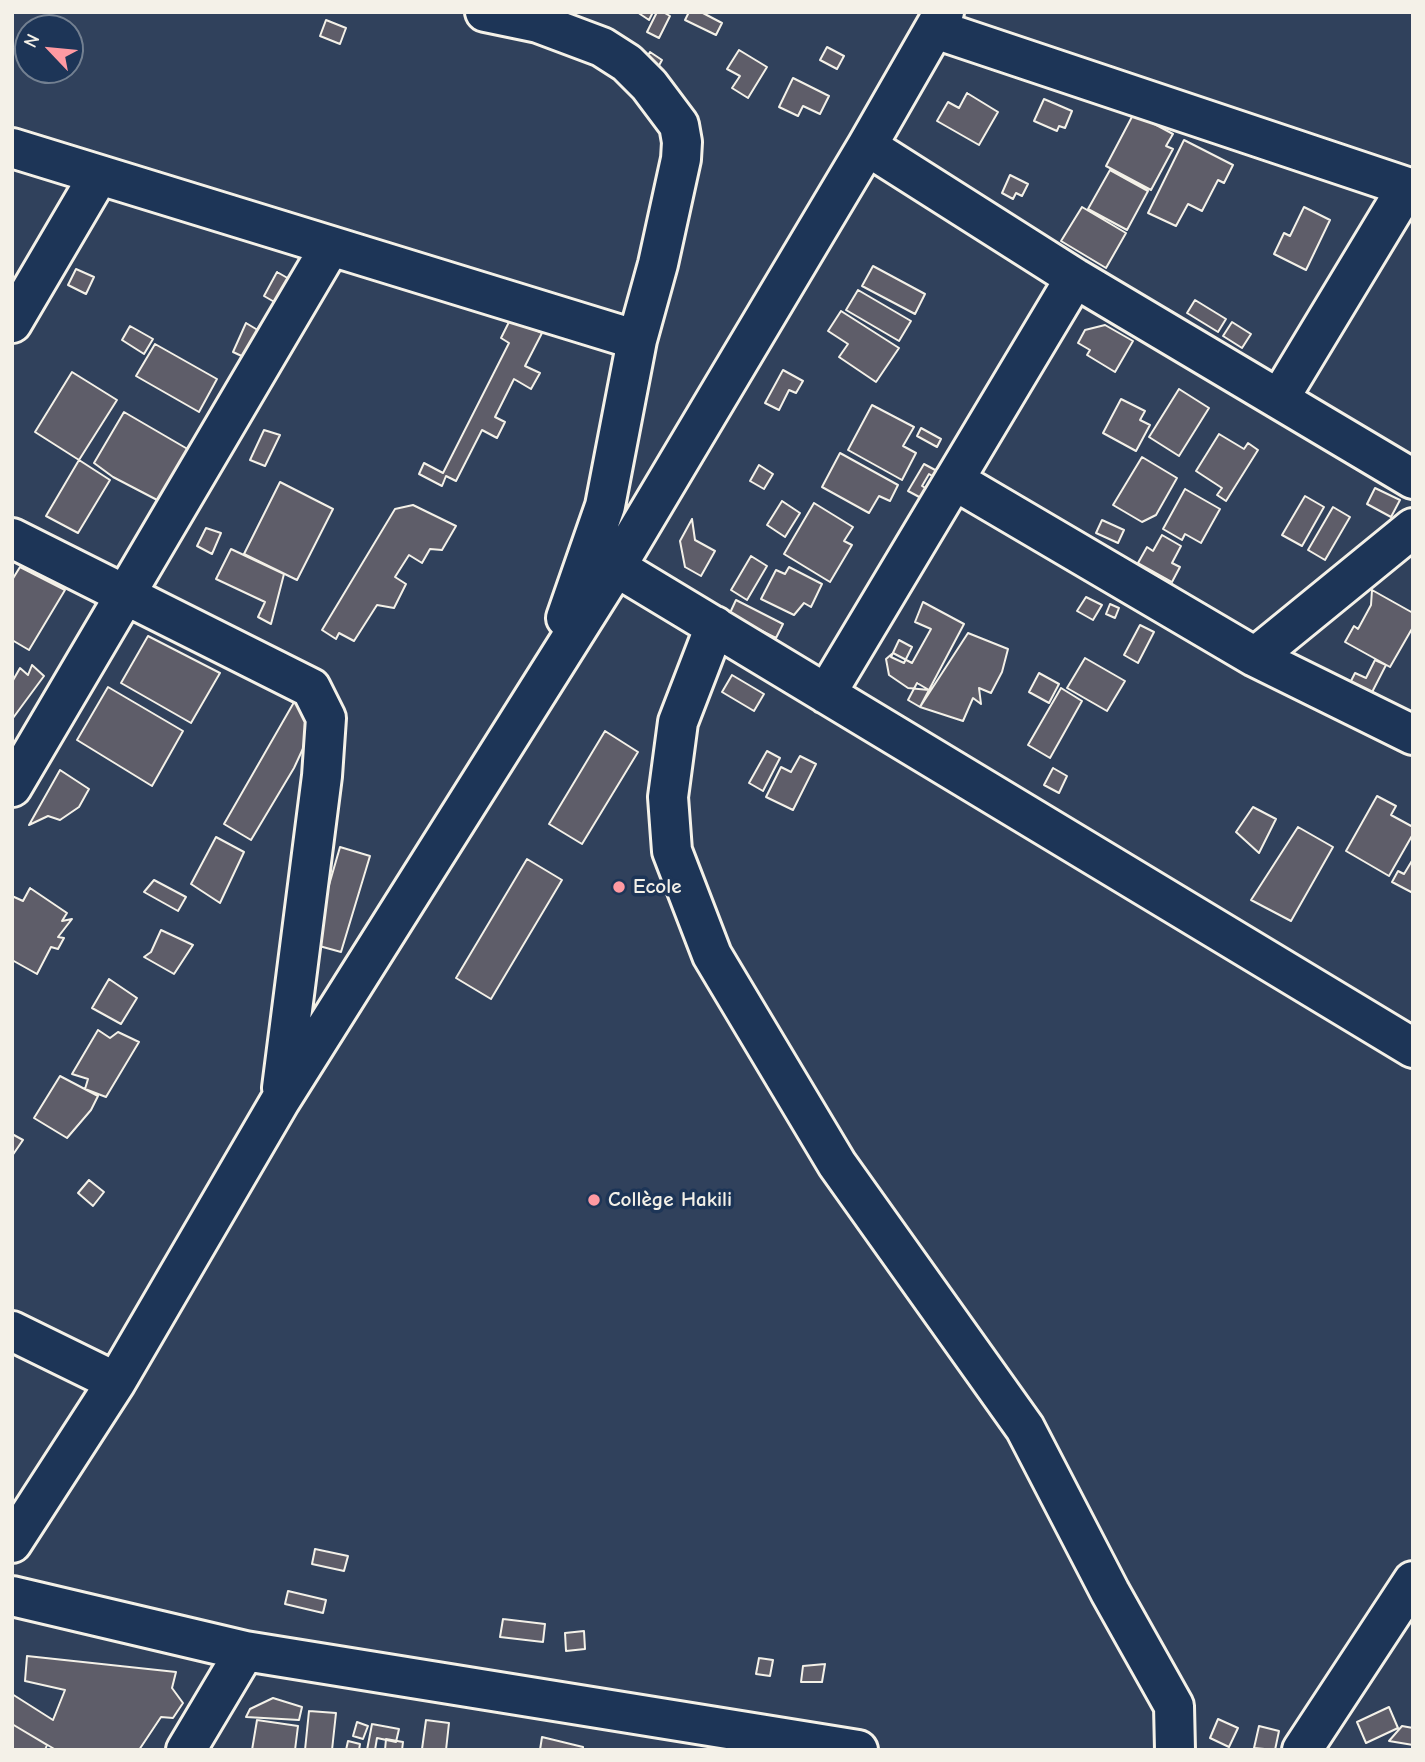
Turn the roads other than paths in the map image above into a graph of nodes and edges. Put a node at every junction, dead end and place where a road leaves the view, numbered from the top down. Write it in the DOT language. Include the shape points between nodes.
graph roads {
  1 [pos="485,12"];
  2 [pos="939,21"];
  3 [pos="867,146"];
  4 [pos="12,148"];
  5 [pos="99,175"];
  6 [pos="1410,188"];
  7 [pos="330,247"];
  8 [pos="1075,278"];
  9 [pos="12,323"];
  10 [pos="636,340"];
  11 [pos="1279,399"];
  12 [pos="1413,479"];
  13 [pos="954,480"];
  14 [pos="1413,528"];
  15 [pos="12,538"];
  16 [pos="616,567"];
  17 [pos="126,595"];
  18 [pos="715,626"];
  19 [pos="1255,657"];
  20 [pos="543,683"];
  21 [pos="826,694"];
  22 [pos="1413,736"];
  23 [pos="12,787"];
  24 [pos="1413,1048"];
  25 [pos="280,1101"];
  26 [pos="12,1331"];
  27 [pos="116,1382"];
  28 [pos="12,1543"];
  29 [pos="1413,1581"];
  30 [pos="12,1596"];
  31 [pos="245,1651"];
  32 [pos="186,1750"];
  33 [pos="858,1750"];
  34 [pos="1175,1750"];
  35 [pos="1302,1750"];
  1 -- 10 [label="street" via="538,23 602,47 649,85 679,125 681,159 659,264"];
  2 -- 3 [label="street"];
  2 -- 6 [label="street"];
  3 -- 8 [label="street"];
  3 -- 16 [label="street"];
  4 -- 5 [label="street"];
  5 -- 7 [label="street"];
  5 -- 9 [label="street"];
  6 -- 11 [label="street"];
  7 -- 10 [label="street"];
  7 -- 17 [label="street"];
  8 -- 11 [label="street"];
  8 -- 13 [label="street"];
  10 -- 20 [label="street" via="605,506"];
  11 -- 12 [label="street"];
  13 -- 19 [label="street"];
  13 -- 21 [label="street"];
  14 -- 19 [label="street"];
  15 -- 17 [label="street"];
  16 -- 18 [label="street"];
  16 -- 20 [label="street"];
  17 -- 23 [label="street"];
  17 -- 25 [label="street" via="311,688 326,718 323,776"];
  18 -- 21 [label="street"];
  18 -- 34 [label="street" via="678,722 668,797 672,851 712,955 837,1164 1026,1428 1174,1706"];
  19 -- 22 [label="street"];
  20 -- 25 [label="street"];
  21 -- 24 [label="street"];
  25 -- 27 [label="street"];
  26 -- 27 [label="street"];
  27 -- 28 [label="street"];
  29 -- 35 [label="street"];
  30 -- 31 [label="street"];
  31 -- 32 [label="street"];
  31 -- 33 [label="street"];
}
